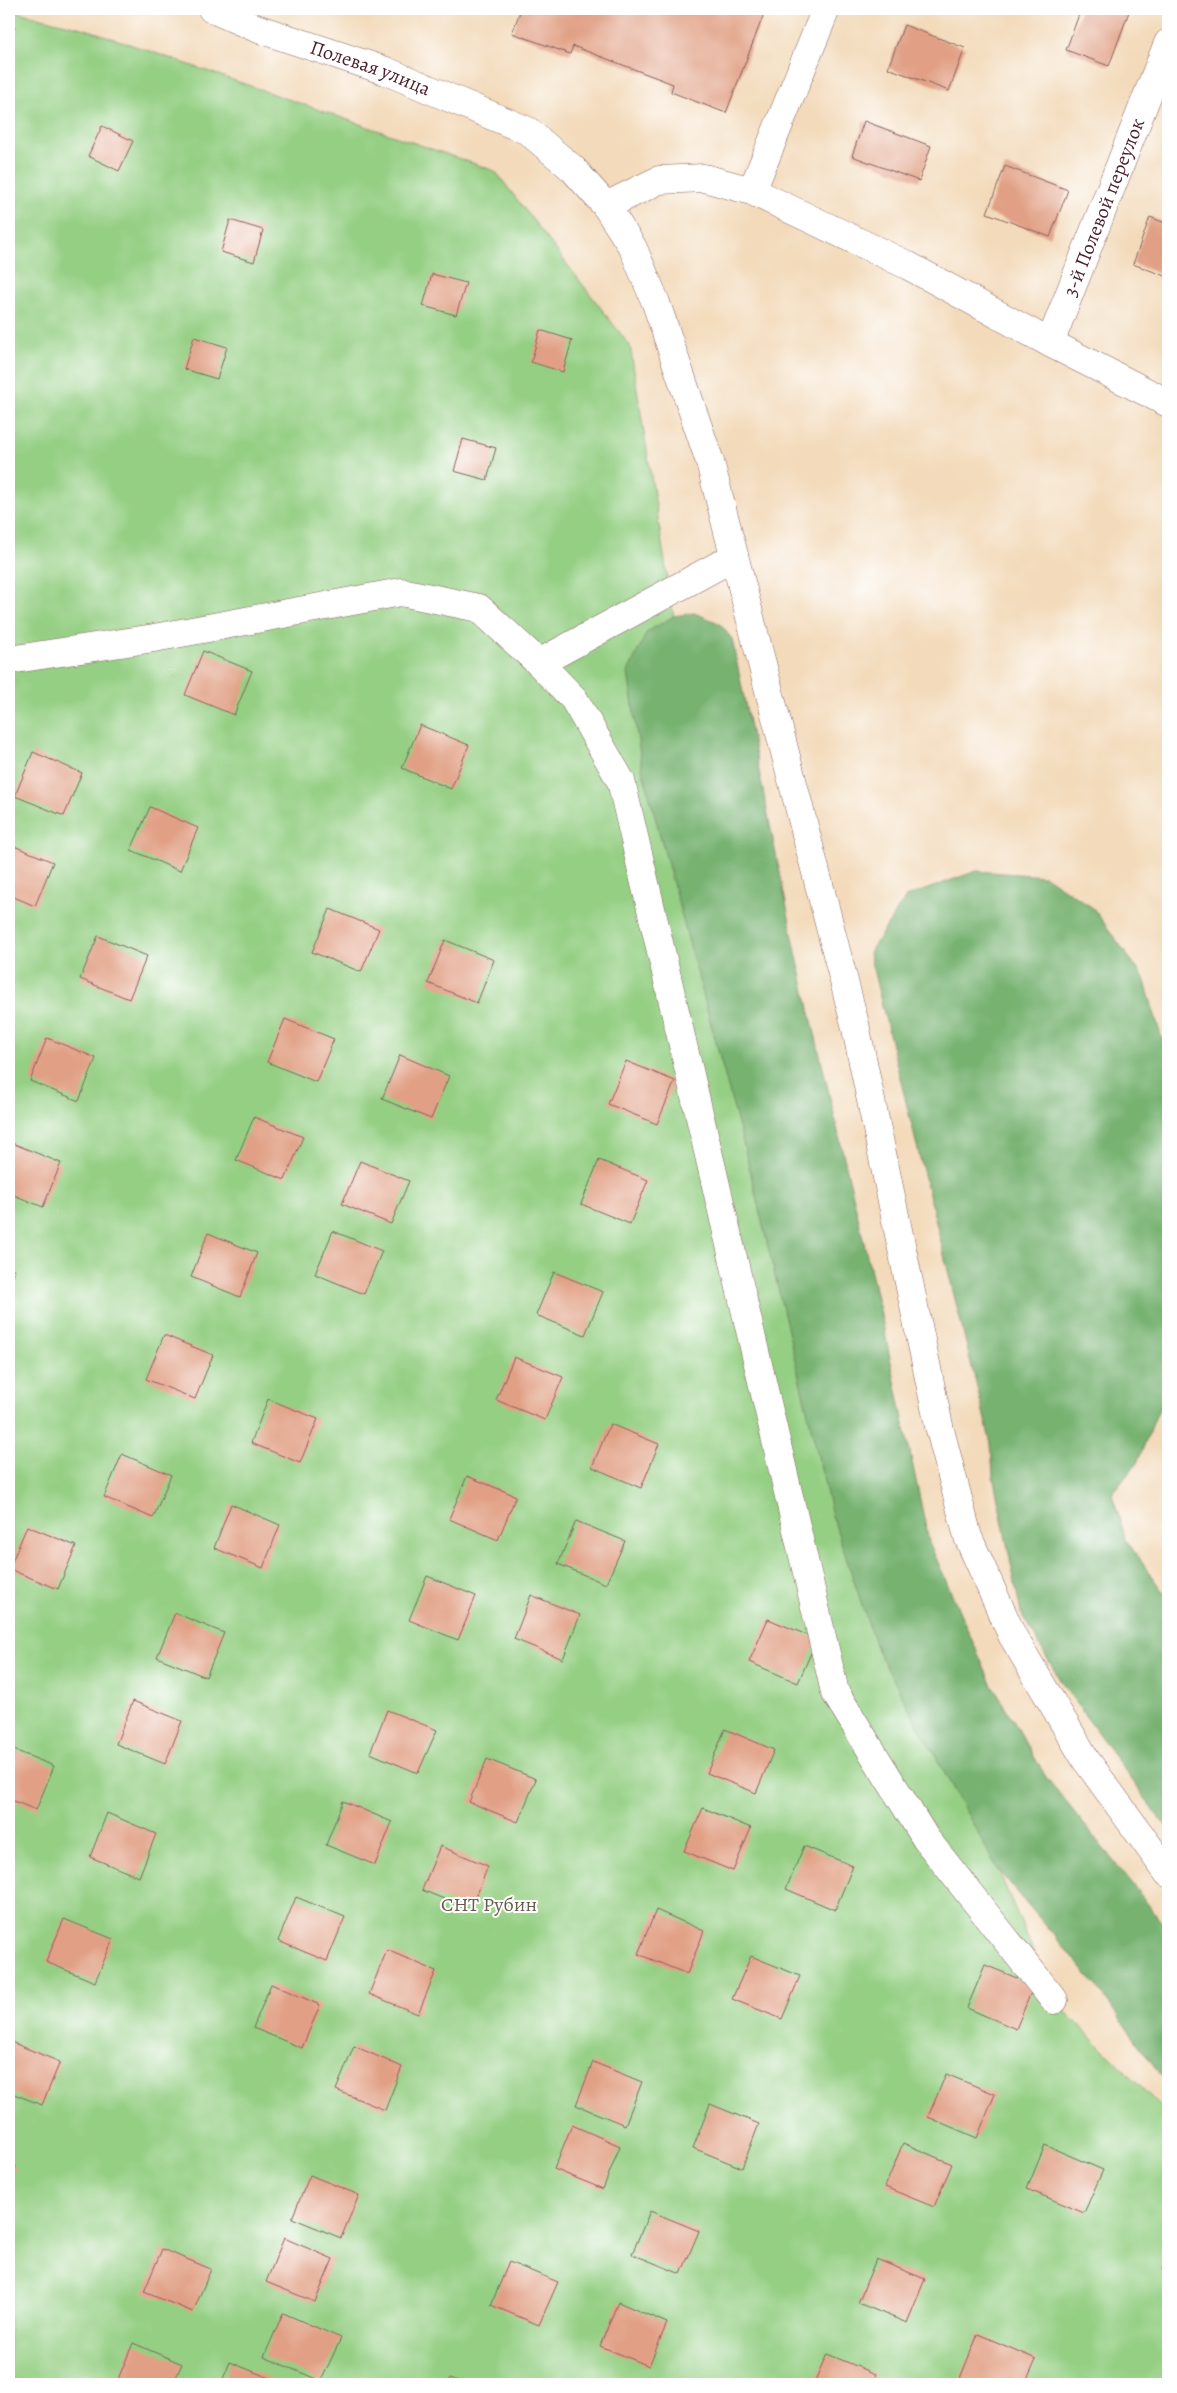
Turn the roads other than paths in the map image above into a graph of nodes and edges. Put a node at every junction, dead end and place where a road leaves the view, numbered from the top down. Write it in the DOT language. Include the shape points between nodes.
graph roads {
  1 [pos="212,9"];
  2 [pos="826,9"];
  3 [pos="1168,43"];
  4 [pos="752,191"];
  5 [pos="606,206"];
  6 [pos="1050,343"];
  7 [pos="1168,403"];
  8 [pos="734,557"];
  9 [pos="9,660"];
  10 [pos="539,663"];
  11 [pos="1168,1874"];
  12 [pos="1054,2000"];
  1 -- 5 [label="street, Полевая улица" via="256,28 386,71 528,131 573,170"];
  2 -- 4 [label="street"];
  3 -- 6 [label="street, 3-й Полевой переулок"];
  4 -- 5 [label="street" via="704,178 659,180"];
  4 -- 6 [label="street" via="907,264"];
  5 -- 8 [label="street, Полевая улица" via="633,248 656,303 710,462"];
  6 -- 7 [label="street"];
  8 -- 10 [label="street"];
  8 -- 11 [label="street, Полевая улица" via="855,1024 939,1426 968,1537 1012,1635 1086,1760"];
  9 -- 10 [label="street" via="154,638 401,592 479,608"];
  10 -- 12 [label="street" via="574,699 621,781 835,1692 926,1839"];
}
